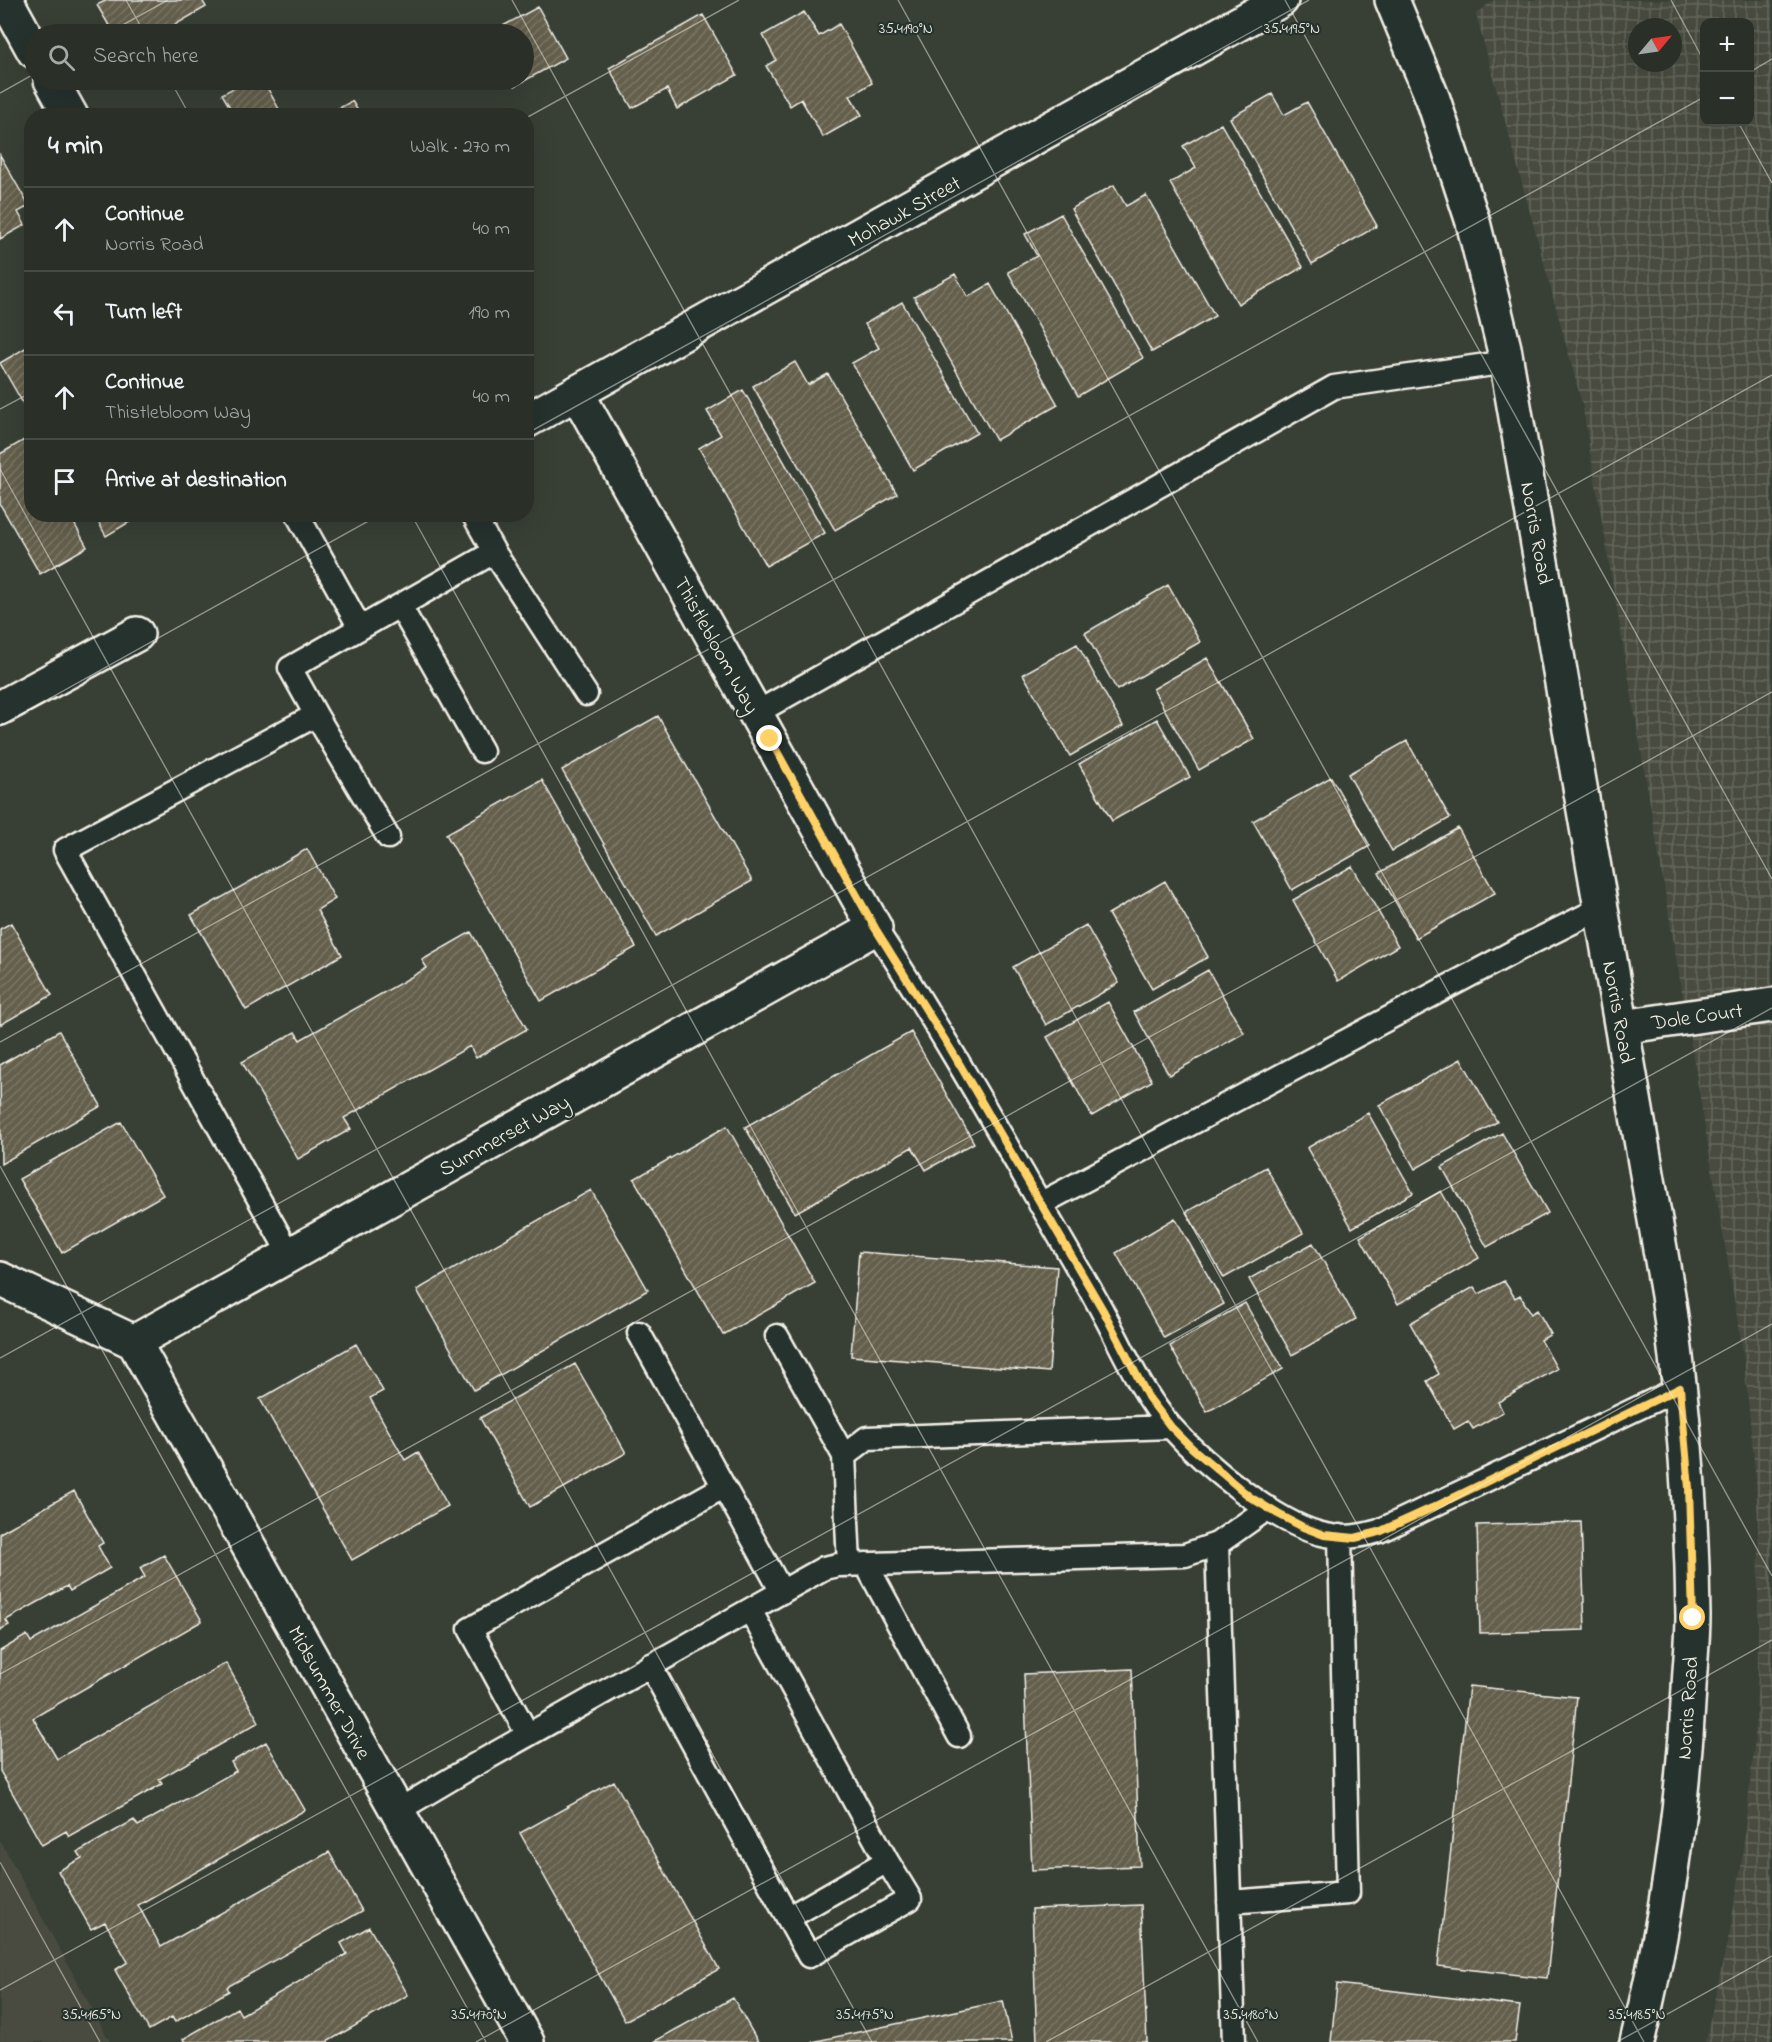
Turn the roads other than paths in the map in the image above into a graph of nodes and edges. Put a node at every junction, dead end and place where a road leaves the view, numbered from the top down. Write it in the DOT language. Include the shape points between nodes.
graph roads {
  1 [pos="6,0"];
  2 [pos="1281,0"];
  3 [pos="1392,0"];
  4 [pos="24,33"];
  5 [pos="57,90"];
  6 [pos="67,108"];
  7 [pos="1507,362"];
  8 [pos="577,393"];
  9 [pos="534,417"];
  10 [pos="301,522"];
  11 [pos="477,522"];
  12 [pos="494,552"];
  13 [pos="400,606"];
  14 [pos="360,628"];
  15 [pos="137,634"];
  16 [pos="586,694"];
  17 [pos="0,708"];
  18 [pos="756,713"];
  19 [pos="316,715"];
  20 [pos="482,751"];
  21 [pos="388,837"];
  22 [pos="1601,908"];
  23 [pos="875,928"];
  24 [pos="1772,1005"];
  25 [pos="1622,1027"];
  26 [pos="1040,1204"];
  27 [pos="290,1255"];
  28 [pos="0,1279"];
  29 [pos="639,1333"];
  30 [pos="777,1336"];
  31 [pos="134,1342"];
  32 [pos="1680,1388"];
  33 [pos="1171,1427"];
  34 [pos="844,1456"];
  35 [pos="723,1487"];
  36 [pos="1268,1508"];
  37 [pos="1340,1536"];
  38 [pos="1217,1544"];
  39 [pos="857,1564"];
  40 [pos="782,1592"];
  41 [pos="750,1610"];
  42 [pos="650,1665"];
  43 [pos="528,1735"];
  44 [pos="959,1736"];
  45 [pos="397,1811"];
  46 [pos="887,1861"];
  47 [pos="1229,1902"];
  48 [pos="788,1918"];
  49 [pos="527,2042"];
  50 [pos="1234,2042"];
  51 [pos="1637,2042"];
  1 -- 4 [label="street"];
  2 -- 8 [label="street, Mohawk Street"];
  3 -- 7 [label="street, Norris Road" via="1433,99 1473,222"];
  5 -- 6 [label="street"];
  7 -- 18 [label="lane" via="1334,387"];
  7 -- 22 [label="street, Norris Road"];
  8 -- 9 [label="street, Mohawk Street"];
  8 -- 18 [label="street, Thistlebloom Way"];
  10 -- 14 [label="lane"];
  11 -- 12 [label="lane"];
  12 -- 13 [label="lane"];
  12 -- 16 [label="lane"];
  13 -- 14 [label="lane"];
  13 -- 20 [label="lane"];
  14 -- 19 [label="lane" via="290,668"];
  15 -- 17 [label="street"];
  18 -- 23 [label="street, Thistlebloom Way"];
  19 -- 21 [label="lane"];
  19 -- 27 [label="lane" via="65,850"];
  22 -- 25 [label="street, Norris Road"];
  22 -- 26 [label="lane"];
  23 -- 26 [label="lane"];
  23 -- 27 [label="street, Summerset Way"];
  24 -- 25 [label="street, Dole Court"];
  25 -- 32 [label="street, Norris Road"];
  26 -- 33 [label="lane" via="1104,1312 1148,1397"];
  27 -- 31 [label="street, Summerset Way"];
  28 -- 31 [label="street"];
  29 -- 35 [label="lane"];
  30 -- 34 [label="lane"];
  31 -- 45 [label="street, Midsummer Drive"];
  32 -- 37 [label="lane" via="1379,1532 1355,1538"];
  32 -- 51 [label="street, Norris Road" via="1689,1488 1693,1618 1686,1747 1671,1876"];
  33 -- 34 [label="lane" via="867,1438"];
  33 -- 36 [label="lane" via="1215,1469"];
  34 -- 39 [label="lane"];
  35 -- 40 [label="lane"];
  35 -- 43 [label="lane" via="470,1629"];
  36 -- 37 [label="lane" via="1324,1535"];
  36 -- 38 [label="lane"];
  37 -- 47 [label="lane" via="1348,1893"];
  38 -- 39 [label="lane" via="1185,1555 1159,1557"];
  38 -- 47 [label="lane"];
  39 -- 40 [label="lane" via="824,1568"];
  39 -- 44 [label="lane"];
  40 -- 41 [label="lane"];
  41 -- 42 [label="lane"];
  41 -- 46 [label="lane"];
  42 -- 43 [label="lane"];
  42 -- 48 [label="lane"];
  43 -- 45 [label="lane"];
  45 -- 49 [label="street, Midsummer Drive"];
  46 -- 48 [label="lane"];
  46 -- 48 [label="lane" via="910,1899 809,1956"];
  47 -- 50 [label="lane"];
}
